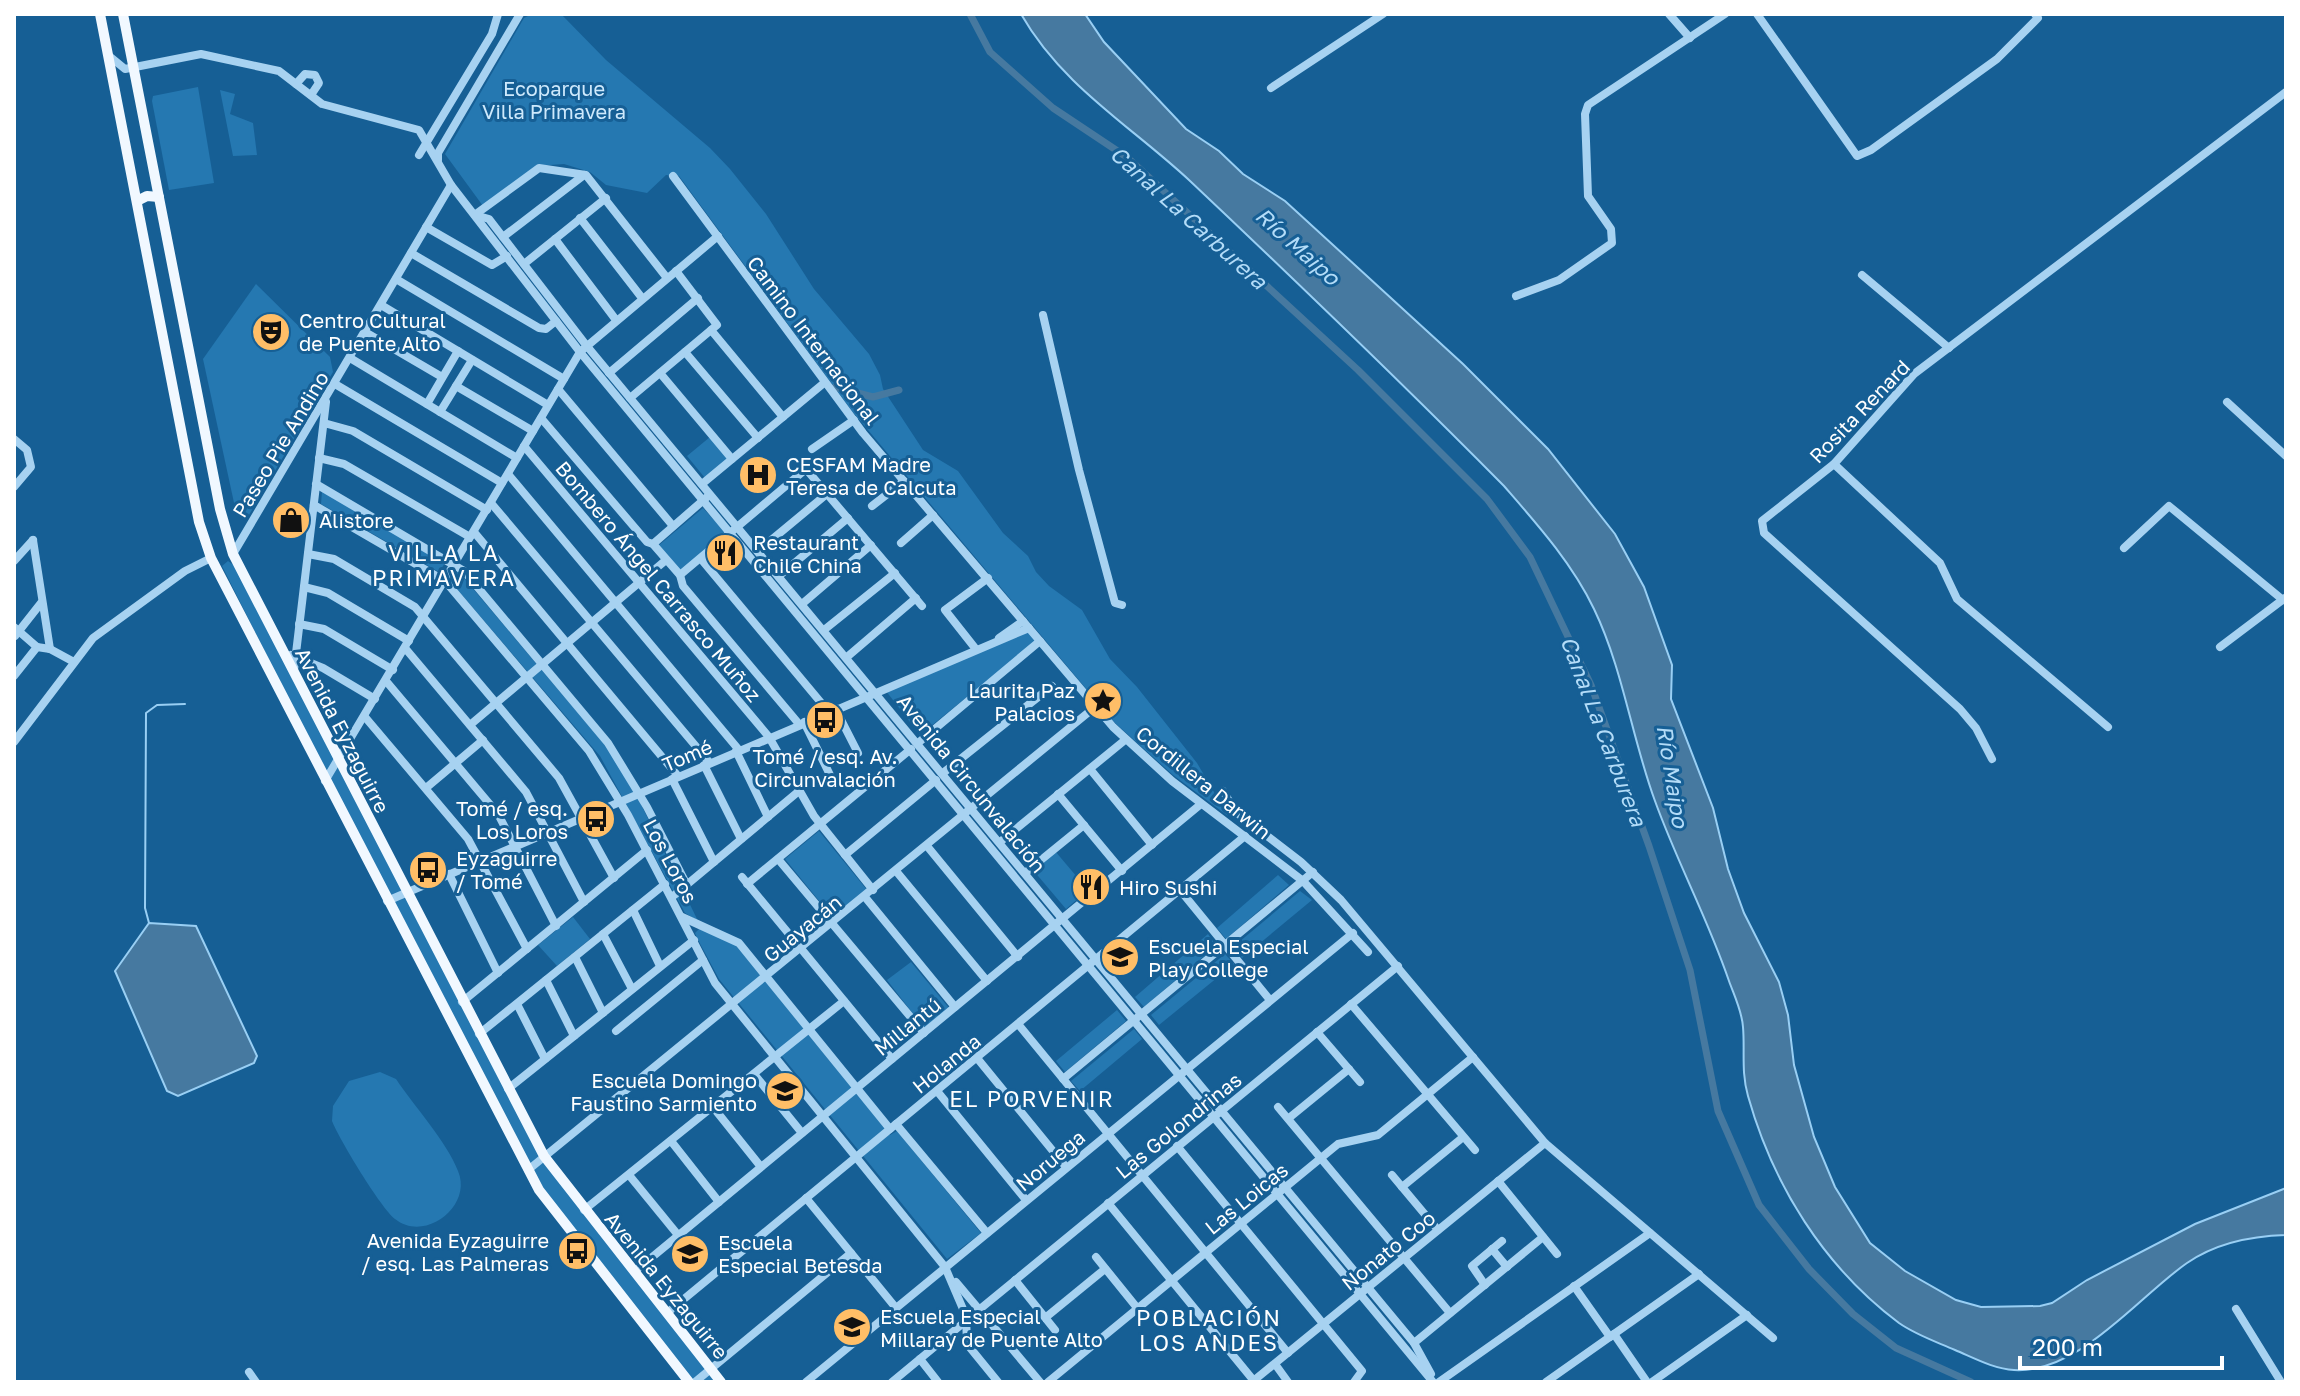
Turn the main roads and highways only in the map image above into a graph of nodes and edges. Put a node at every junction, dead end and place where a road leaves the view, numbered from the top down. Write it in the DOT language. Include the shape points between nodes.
graph roads {
  1 [pos="100,14"];
  2 [pos="123,14"];
  3 [pos="159,197"];
  4 [pos="137,201"];
  5 [pos="191,481"];
  6 [pos="215,481"];
  7 [pos="252,592"];
  8 [pos="233,601"];
  9 [pos="318,720"];
  10 [pos="299,730"];
  11 [pos="692,1382"];
  12 [pos="721,1382"];
  1 -- 4 [label="main road, Avenida Eyzaguirre"];
  2 -- 3 [label="main road, Avenida Eyzaguirre"];
  3 -- 4 [label="main road"];
  3 -- 6 [label="main road, Avenida Eyzaguirre"];
  4 -- 5 [label="main road, Avenida Eyzaguirre"];
  5 -- 6 [label="main road" via="205,486"];
  5 -- 8 [label="main road, Avenida Eyzaguirre" via="211,558"];
  6 -- 7 [label="main road, Avenida Eyzaguirre" via="233,554"];
  7 -- 8 [label="main road" via="239,593"];
  7 -- 9 [label="main road, Avenida Eyzaguirre"];
  8 -- 10 [label="main road, Avenida Eyzaguirre"];
  9 -- 10 [label="main road"];
  9 -- 12 [label="main road, Avenida Eyzaguirre" via="544,1156"];
  10 -- 11 [label="main road, Avenida Eyzaguirre" via="549,1205"];
}
